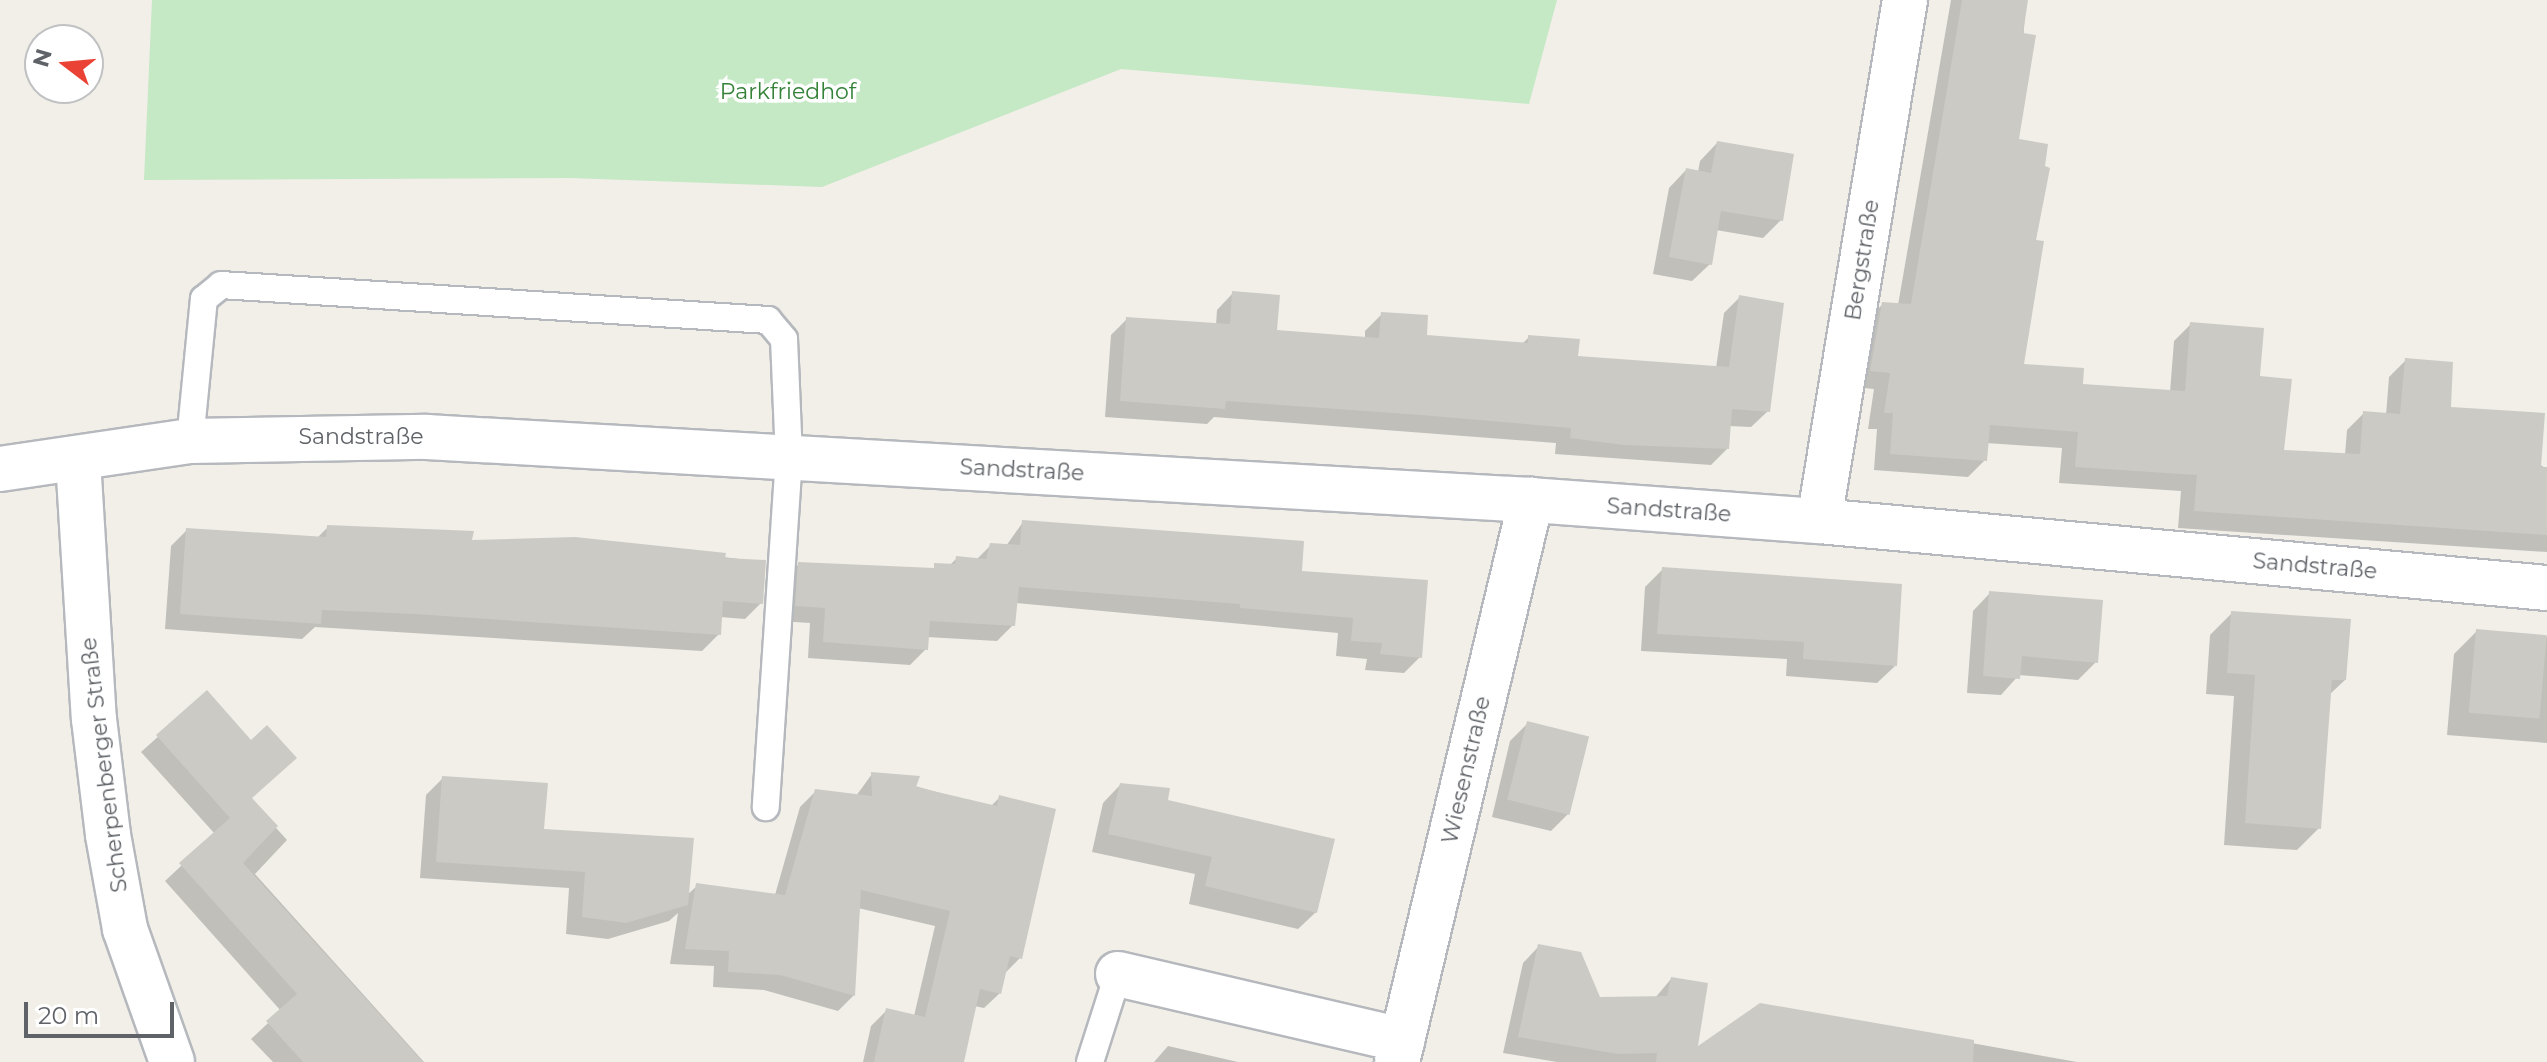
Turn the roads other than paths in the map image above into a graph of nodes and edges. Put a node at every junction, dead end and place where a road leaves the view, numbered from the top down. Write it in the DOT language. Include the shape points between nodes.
graph roads {
  1 [pos="1905,0"];
  2 [pos="190,441"];
  3 [pos="789,457"];
  4 [pos="78,460"];
  5 [pos="0,469"];
  6 [pos="1531,500"];
  7 [pos="1819,521"];
  8 [pos="2547,588"];
  9 [pos="766,807"];
  10 [pos="1118,974"];
  11 [pos="1399,1051"];
  12 [pos="172,1062"];
  13 [pos="1090,1062"];
  1 -- 7 [label="street, Bergstraße"];
  2 -- 3 [label="street, Sandstraße" via="427,437"];
  2 -- 3 [label="lane" via="204,299 221,285 768,320 784,339"];
  2 -- 4 [label="street, Sandstraße"];
  3 -- 6 [label="street, Sandstraße"];
  3 -- 9 [label="lane"];
  4 -- 5 [label="street, Sandstraße"];
  4 -- 12 [label="street, Scherpenberger Straße" via="94,719 108,835 125,929"];
  6 -- 7 [label="street, Sandstraße"];
  6 -- 11 [label="street, Wiesenstraße"];
  7 -- 8 [label="street, Sandstraße"];
  10 -- 11 [label="street, Wiesenstraße"];
  10 -- 13 [label="lane"];
}
